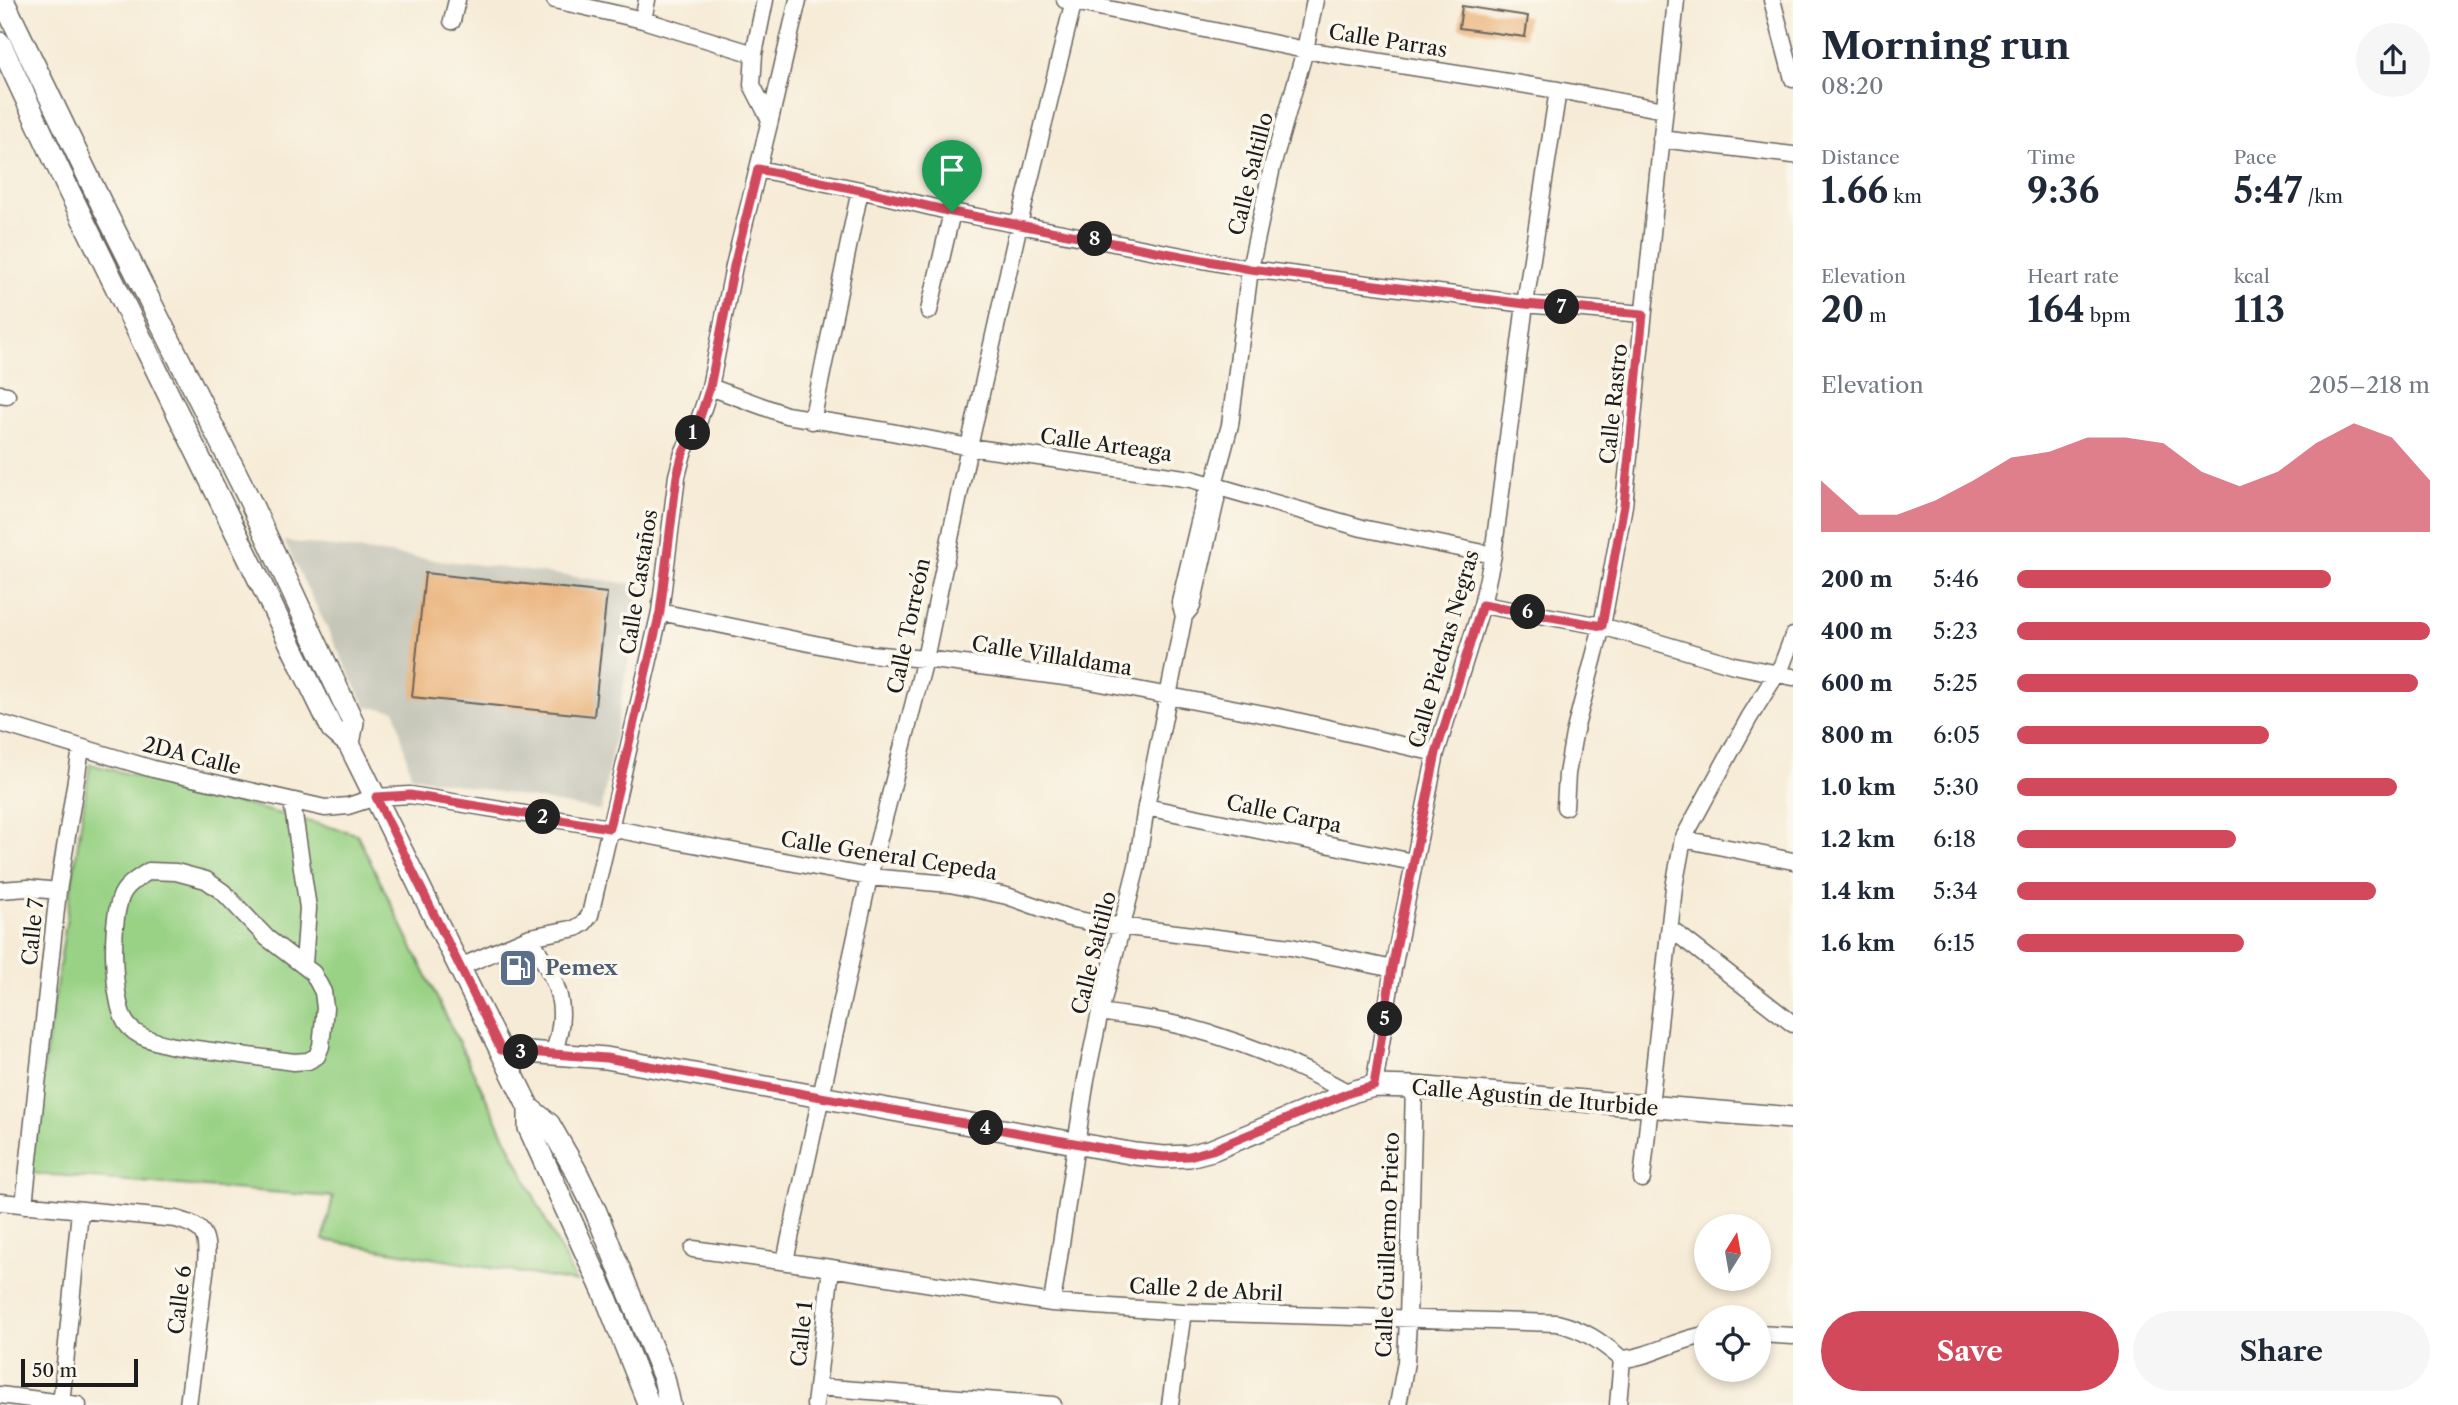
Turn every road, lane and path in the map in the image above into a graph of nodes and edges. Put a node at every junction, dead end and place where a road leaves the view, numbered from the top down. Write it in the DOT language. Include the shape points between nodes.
graph roads {
  1 [pos="4,0"];
  2 [pos="457,0"];
  3 [pos="555,0"];
  4 [pos="647,0"];
  5 [pos="765,0"];
  6 [pos="798,0"];
  7 [pos="1315,0"];
  8 [pos="1676,0"];
  9 [pos="1772,0"];
  10 [pos="1071,1"];
  11 [pos="643,20"];
  12 [pos="452,21"];
  13 [pos="0,43"];
  14 [pos="1305,50"];
  15 [pos="754,54"];
  16 [pos="1793,79"];
  17 [pos="1558,90"];
  18 [pos="1664,110"];
  19 [pos="770,120"];
  20 [pos="1661,139"];
  21 [pos="1793,155"];
  22 [pos="758,169"];
  23 [pos="860,190"];
  24 [pos="952,212"];
  25 [pos="1019,224"];
  26 [pos="1250,269"];
  27 [pos="1525,304"];
  28 [pos="929,311"];
  29 [pos="1643,314"];
  30 [pos="710,387"];
  31 [pos="812,421"];
  32 [pos="968,447"];
  33 [pos="1214,484"];
  34 [pos="1493,555"];
  35 [pos="1482,605"];
  36 [pos="660,612"];
  37 [pos="1602,626"];
  38 [pos="1793,636"];
  39 [pos="925,659"];
  40 [pos="1776,674"];
  41 [pos="1793,677"];
  42 [pos="1167,697"];
  43 [pos="0,723"];
  44 [pos="349,744"];
  45 [pos="81,749"];
  46 [pos="1436,753"];
  47 [pos="376,797"];
  48 [pos="292,801"];
  49 [pos="1146,807"];
  50 [pos="1565,807"];
  51 [pos="609,828"];
  52 [pos="1683,839"];
  53 [pos="1793,861"];
  54 [pos="1413,862"];
  55 [pos="870,877"];
  56 [pos="0,890"];
  57 [pos="58,891"];
  58 [pos="1122,925"];
  59 [pos="1670,928"];
  60 [pos="530,937"];
  61 [pos="303,964"];
  62 [pos="460,967"];
  63 [pos="1392,968"];
  64 [pos="1100,1012"];
  65 [pos="1793,1024"];
  66 [pos="501,1050"];
  67 [pos="553,1054"];
  68 [pos="1374,1086"];
  69 [pos="1414,1087"];
  70 [pos="1349,1093"];
  71 [pos="821,1098"];
  72 [pos="1648,1107"];
  73 [pos="529,1108"];
  74 [pos="1793,1118"];
  75 [pos="1076,1145"];
  76 [pos="1642,1179"];
  77 [pos="0,1202"];
  78 [pos="24,1205"];
  79 [pos="80,1211"];
  80 [pos="693,1250"];
  81 [pos="785,1261"];
  82 [pos="831,1268"];
  83 [pos="1052,1303"];
  84 [pos="1182,1311"];
  85 [pos="1408,1319"];
  86 [pos="1771,1335"];
  87 [pos="1793,1336"];
  88 [pos="1694,1337"];
  89 [pos="1622,1359"];
  90 [pos="817,1387"];
  91 [pos="0,1395"];
  92 [pos="67,1404"];
  93 [pos="188,1405"];
  94 [pos="648,1405"];
  95 [pos="670,1405"];
  96 [pos="815,1405"];
  97 [pos="1053,1405"];
  98 [pos="1170,1405"];
  99 [pos="1398,1405"];
  100 [pos="1618,1405"];
  1 -- 44 [label="main road" via="353,722"];
  2 -- 12 [label="street"];
  3 -- 11 [label="street"];
  4 -- 11 [label="street"];
  5 -- 15 [label="street"];
  6 -- 19 [label="street, Calle Castaños"];
  7 -- 14 [label="street, Calle Saltillo"];
  8 -- 18 [label="street, Calle Rastro"];
  9 -- 16 [label="street"];
  10 -- 14 [label="street, Calle Parras"];
  10 -- 25 [label="street, Calle Torreón"];
  11 -- 15 [label="street"];
  13 -- 44 [label="main road" via="332,729"];
  14 -- 17 [label="street, Calle Parras"];
  14 -- 26 [label="street, Calle Saltillo" via="1272,167"];
  15 -- 19 [label="street" via="752,85"];
  17 -- 18 [label="street, Calle Parras"];
  17 -- 27 [label="street, Calle Piedras Negras"];
  18 -- 20 [label="street, Calle Rastro"];
  19 -- 22 [label="street, Calle Castaños"];
  20 -- 21 [label="street"];
  20 -- 29 [label="street, Calle Rastro"];
  22 -- 23 [label="street"];
  22 -- 30 [label="street, Calle Castaños"];
  23 -- 24 [label="street"];
  23 -- 31 [label="street"];
  24 -- 25 [label="street"];
  24 -- 28 [label="street"];
  25 -- 26 [label="street"];
  25 -- 32 [label="street, Calle Torreón"];
  26 -- 27 [label="street"];
  26 -- 33 [label="street, Calle Saltillo" via="1230,425"];
  27 -- 29 [label="street"];
  27 -- 34 [label="street, Calle Piedras Negras"];
  29 -- 37 [label="street, Calle Rastro" via="1624,505"];
  30 -- 31 [label="street, Calle Arteaga" via="761,408"];
  30 -- 36 [label="street, Calle Castaños" via="677,476"];
  31 -- 32 [label="street, Calle Arteaga"];
  32 -- 33 [label="street, Calle Arteaga"];
  32 -- 39 [label="street, Calle Torreón"];
  33 -- 34 [label="street, Calle Arteaga" via="1362,528"];
  33 -- 42 [label="street, Calle Saltillo" via="1205,497 1180,602 1184,616"];
  34 -- 35 [label="street, Calle Piedras Negras"];
  35 -- 37 [label="street"];
  35 -- 46 [label="street, Calle Piedras Negras"];
  36 -- 39 [label="street, Calle Villaldama" via="858,653"];
  36 -- 51 [label="street, Calle Castaños"];
  37 -- 40 [label="street"];
  37 -- 50 [label="street, Calle Rastro" via="1574,734"];
  38 -- 40 [label="street"];
  39 -- 42 [label="street, Calle Villaldama"];
  39 -- 55 [label="street, Calle Torreón"];
  40 -- 41 [label="street"];
  40 -- 52 [label="street"];
  42 -- 46 [label="street, Calle Villaldama"];
  42 -- 49 [label="street, Calle Saltillo"];
  43 -- 45 [label="street, 2DA Calle"];
  44 -- 47 [label="main road"];
  45 -- 48 [label="street, 2DA Calle"];
  45 -- 57 [label="street, Calle 7"];
  46 -- 54 [label="street, Calle Piedras Negras"];
  47 -- 48 [label="street, 2DA Calle" via="325,808"];
  47 -- 51 [label="street, Calle General Cepeda" via="410,795"];
  47 -- 62 [label="main road"];
  48 -- 61 [label="street" via="308,908"];
  49 -- 54 [label="street, Calle Carpa"];
  49 -- 58 [label="street, Calle Saltillo"];
  51 -- 55 [label="street, Calle General Cepeda"];
  51 -- 60 [label="street, Calle Castaños" via="590,915 576,928"];
  52 -- 53 [label="street"];
  52 -- 59 [label="street"];
  54 -- 63 [label="street, Calle Piedras Negras"];
  55 -- 58 [label="street, Calle General Cepeda" via="950,884 1069,918"];
  55 -- 71 [label="street, Calle Torreón"];
  56 -- 57 [label="street"];
  57 -- 78 [label="street, Calle 7"];
  58 -- 63 [label="street, Calle General Cepeda" via="1290,947"];
  58 -- 64 [label="street, Calle Saltillo"];
  59 -- 65 [label="street"];
  59 -- 72 [label="street"];
  60 -- 62 [label="street, Calle Castaños"];
  60 -- 67 [label="street" via="561,1000 559,1038"];
  61 -- 61 [label="street" via="323,992 325,1008 321,1046 317,1056 308,1061 155,1042 127,1025 119,1008 115,943 122,893 149,872 176,872 206,880 282,951"];
  62 -- 66 [label="main road"];
  63 -- 68 [label="street, Calle Piedras Negras"];
  64 -- 70 [label="street" via="1170,1023 1251,1048"];
  64 -- 75 [label="street, Calle Saltillo"];
  66 -- 67 [label="main road, Calle Agustín de Iturbide"];
  66 -- 73 [label="main road"];
  67 -- 71 [label="main road, Calle Agustín de Iturbide" via="606,1058"];
  68 -- 69 [label="main road, Calle Agustín de Iturbide"];
  68 -- 70 [label="main road, Calle Agustín de Iturbide"];
  69 -- 72 [label="main road, Calle Agustín de Iturbide"];
  69 -- 85 [label="street, Calle Guillermo Prieto"];
  70 -- 75 [label="main road, Calle Agustín de Iturbide" via="1237,1141 1189,1156"];
  71 -- 75 [label="main road, Calle Agustín de Iturbide"];
  71 -- 81 [label="street, Calle Torreón"];
  72 -- 74 [label="main road, Calle Agustín de Iturbide"];
  72 -- 76 [label="street"];
  73 -- 94 [label="main road" via="530,1128 606,1295"];
  73 -- 95 [label="main road" via="549,1124 596,1212 664,1378"];
  75 -- 83 [label="street, Calle Saltillo"];
  77 -- 78 [label="street"];
  78 -- 79 [label="street"];
  79 -- 92 [label="street"];
  79 -- 93 [label="street, Calle 6" via="176,1219 195,1224 203,1233 207,1245"];
  80 -- 81 [label="street, Calle 2 de Abril"];
  81 -- 82 [label="street, Calle 2 de Abril"];
  82 -- 83 [label="street, Calle 2 de Abril"];
  82 -- 90 [label="street, Calle 1"];
  83 -- 84 [label="street, Calle 2 de Abril"];
  84 -- 85 [label="street, Calle 2 de Abril"];
  84 -- 98 [label="street"];
  85 -- 89 [label="street, Calle 2 de Abril" via="1557,1323 1578,1328"];
  85 -- 99 [label="street, Calle Guillermo Prieto"];
  86 -- 87 [label="street"];
  88 -- 89 [label="street"];
  89 -- 100 [label="street"];
  90 -- 96 [label="street, Calle 1"];
  90 -- 97 [label="street"];
  91 -- 92 [label="street"];
}
